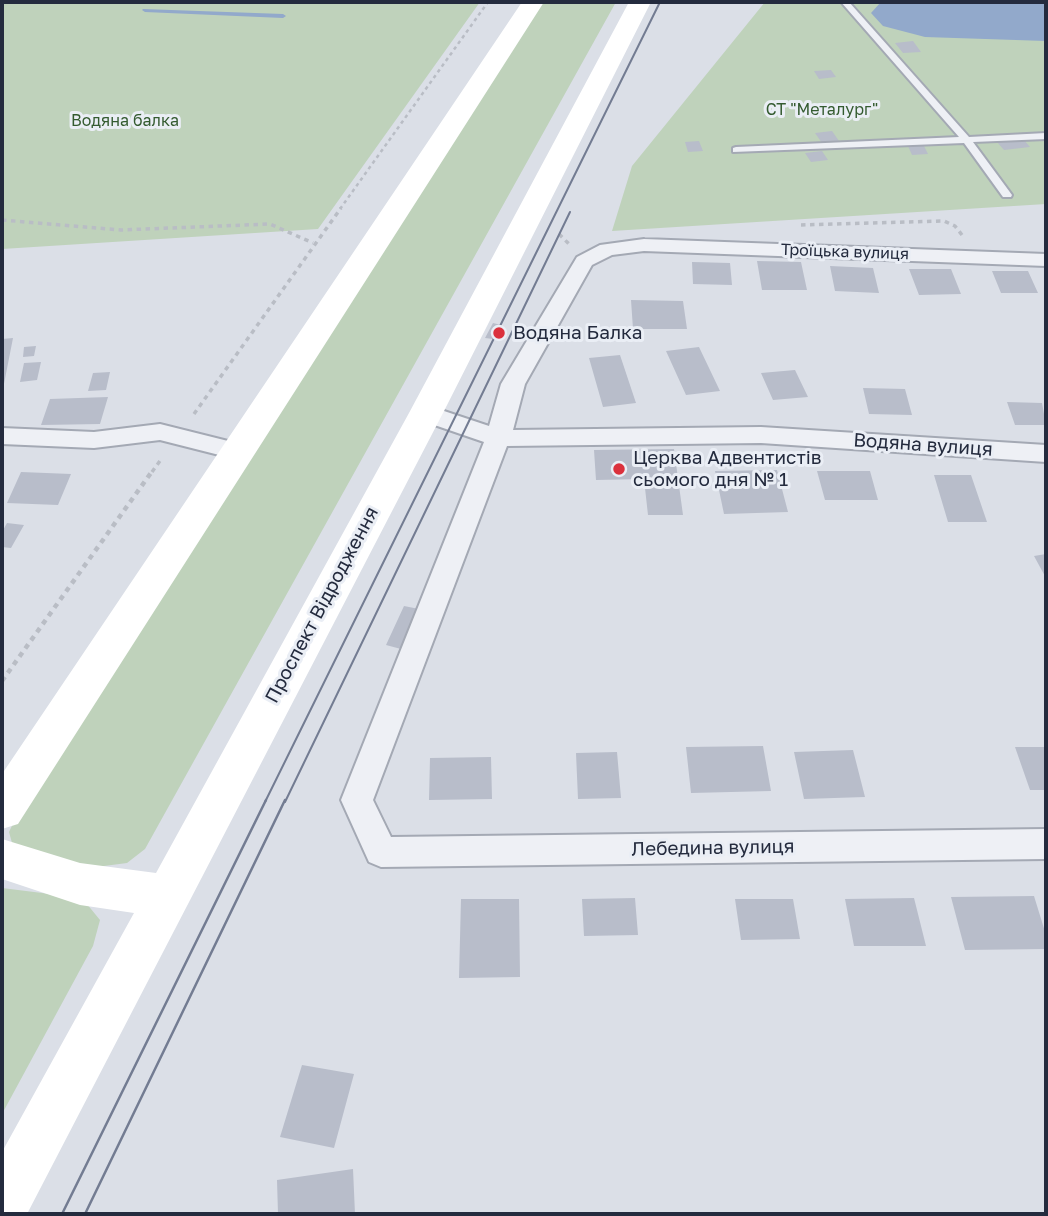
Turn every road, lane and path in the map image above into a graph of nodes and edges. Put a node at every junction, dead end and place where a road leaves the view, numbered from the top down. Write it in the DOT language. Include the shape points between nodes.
graph roads {
  1 [pos="488,2"];
  2 [pos="533,2"];
  3 [pos="640,2"];
  4 [pos="845,2"];
  5 [pos="1046,136"];
  6 [pos="967,140"];
  7 [pos="736,150"];
  8 [pos="1007,195"];
  9 [pos="2,220"];
  10 [pos="313,243"];
  11 [pos="1046,260"];
  12 [pos="426,413"];
  13 [pos="2,436"];
  14 [pos="178,437"];
  15 [pos="498,438"];
  16 [pos="239,453"];
  17 [pos="1046,454"];
  18 [pos="2,681"];
  19 [pos="2,810"];
  20 [pos="1046,844"];
  21 [pos="381,852"];
  22 [pos="2,859"];
  23 [pos="166,896"];
  24 [pos="2,1206"];
  1 -- 10 [label="path"];
  2 -- 16 [label="main road"];
  3 -- 12 [label="main road, Проспект Відродження"];
  4 -- 6 [label="lane"];
  5 -- 6 [label="lane"];
  6 -- 7 [label="lane"];
  6 -- 8 [label="lane"];
  9 -- 10 [label="path" via="121,230 270,224"];
  10 -- 14 [label="path"];
  11 -- 15 [label="street, Троїцька вулиця" via="644,244 607,249 584,261 513,384"];
  12 -- 15 [label="street, Водяна вулиця"];
  12 -- 23 [label="main road, Проспект Відродження"];
  13 -- 14 [label="street" via="94,440 160,432"];
  14 -- 16 [label="street"];
  14 -- 18 [label="path"];
  15 -- 17 [label="street, Водяна вулиця" via="761,435"];
  15 -- 21 [label="street, Троїцька вулиця" via="357,800"];
  16 -- 19 [label="main road"];
  20 -- 21 [label="street, Лебедина вулиця"];
  22 -- 23 [label="main road" via="80,884"];
  23 -- 24 [label="main road, Проспект Відродження"];
}
